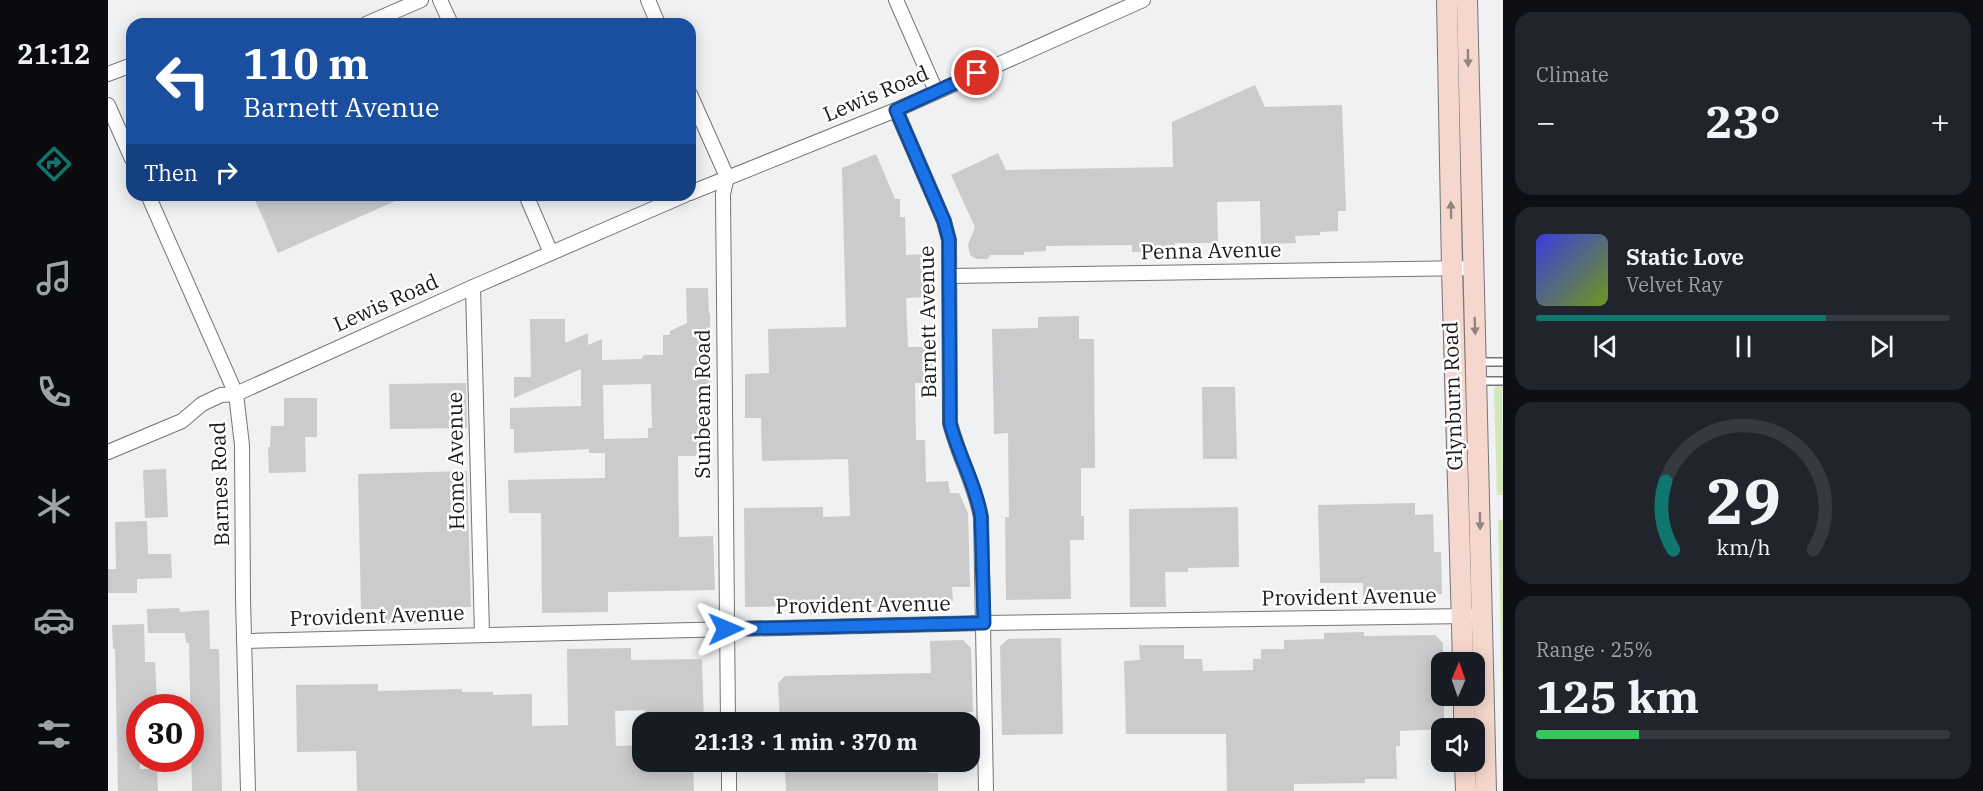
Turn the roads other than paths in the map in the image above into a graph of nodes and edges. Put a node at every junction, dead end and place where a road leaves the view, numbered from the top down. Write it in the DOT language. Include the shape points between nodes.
graph roads {
  1 [pos="421,0"];
  2 [pos="440,0"];
  3 [pos="648,0"];
  4 [pos="896,0"];
  5 [pos="1143,0"];
  6 [pos="1447,0"];
  7 [pos="1467,0"];
  8 [pos="380,18"];
  9 [pos="448,18"];
  10 [pos="656,18"];
  11 [pos="126,67"];
  12 [pos="108,74"];
  13 [pos="936,92"];
  14 [pos="108,105"];
  15 [pos="696,107"];
  16 [pos="896,110"];
  17 [pos="126,146"];
  18 [pos="727,177"];
  19 [pos="696,190"];
  20 [pos="151,201"];
  21 [pos="529,201"];
  22 [pos="671,201"];
  23 [pos="551,253"];
  24 [pos="1452,268"];
  25 [pos="1473,268"];
  26 [pos="950,276"];
  27 [pos="473,287"];
  28 [pos="1503,362"];
  29 [pos="1476,372"];
  30 [pos="1503,381"];
  31 [pos="236,394"];
  32 [pos="108,452"];
  33 [pos="1462,616"];
  34 [pos="1482,616"];
  35 [pos="984,623"];
  36 [pos="726,629"];
  37 [pos="482,634"];
  38 [pos="244,641"];
  39 [pos="1463,652"];
  40 [pos="728,712"];
  41 [pos="729,772"];
  42 [pos="1465,772"];
  43 [pos="248,791"];
  44 [pos="729,791"];
  45 [pos="986,791"];
  46 [pos="1466,791"];
  47 [pos="1486,791"];
  1 -- 8 [label="street"];
  2 -- 9 [label="street"];
  3 -- 10 [label="street"];
  4 -- 13 [label="street"];
  5 -- 13 [label="street, Lewis Road"];
  24 -- 6 [label="main road, Glynburn Road, one-way"];
  7 -- 25 [label="main road, Glynburn Road, one-way"];
  11 -- 12 [label="street"];
  13 -- 16 [label="street, Lewis Road"];
  14 -- 17 [label="street"];
  15 -- 18 [label="street"];
  16 -- 18 [label="street, Lewis Road"];
  16 -- 26 [label="street, Barnett Avenue" via="944,221"];
  18 -- 19 [label="street, Lewis Road"];
  18 -- 36 [label="street, Sunbeam Road" via="723,194"];
  20 -- 31 [label="street, Barnes Road"];
  21 -- 23 [label="street"];
  22 -- 23 [label="street, Lewis Road"];
  23 -- 27 [label="street, Lewis Road"];
  24 -- 25 [label="street, Penna Avenue"];
  24 -- 26 [label="street, Penna Avenue"];
  24 -- 33 [label="main road, Glynburn Road"];
  25 -- 29 [label="main road, Glynburn Road, one-way"];
  26 -- 35 [label="street, Barnett Avenue" via="950,423 981,517"];
  27 -- 31 [label="street, Lewis Road"];
  27 -- 37 [label="street, Home Avenue"];
  28 -- 29 [label="lane"];
  29 -- 30 [label="lane"];
  29 -- 34 [label="main road, Glynburn Road, one-way"];
  31 -- 32 [label="street, Lewis Road" via="221,395 202,404 182,421"];
  31 -- 38 [label="street, Barnes Road" via="242,446"];
  33 -- 34 [label="street, Provident Avenue"];
  33 -- 35 [label="street, Provident Avenue"];
  33 -- 39 [label="main road, Glynburn Road"];
  34 -- 47 [label="main road, Glynburn Road"];
  35 -- 36 [label="street, Provident Avenue"];
  35 -- 45 [label="street, Barnett Avenue"];
  36 -- 37 [label="street, Provident Avenue"];
  36 -- 40 [label="street, Sunbeam Road"];
  37 -- 38 [label="street, Provident Avenue"];
  38 -- 43 [label="street, Barnes Road"];
  41 -- 44 [label="street"];
  42 -- 46 [label="main road"];
}
